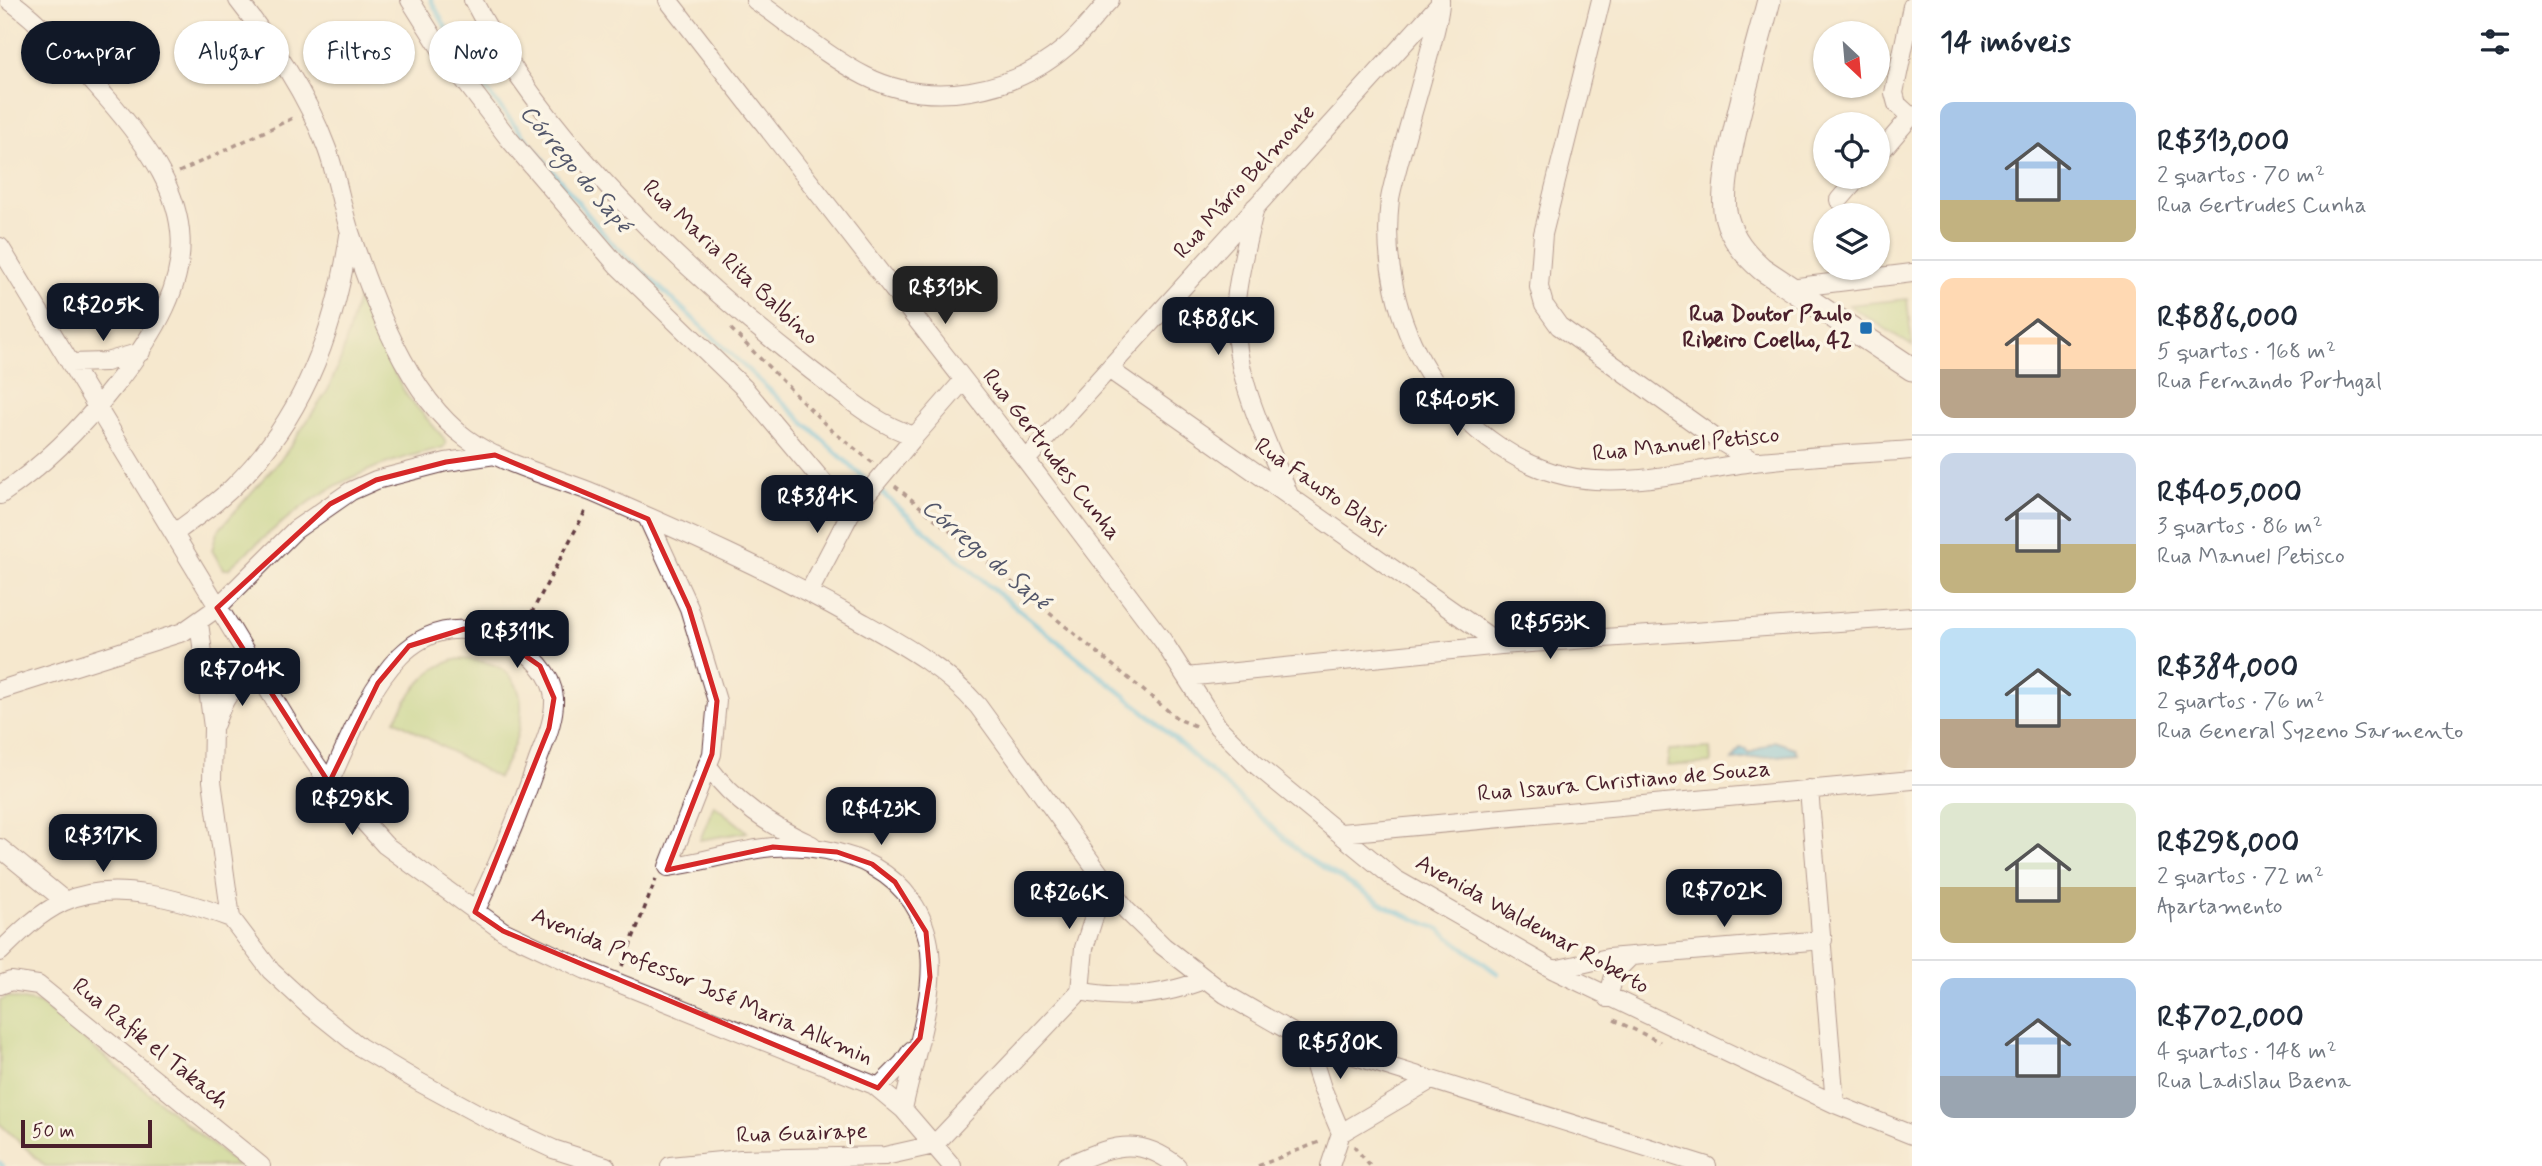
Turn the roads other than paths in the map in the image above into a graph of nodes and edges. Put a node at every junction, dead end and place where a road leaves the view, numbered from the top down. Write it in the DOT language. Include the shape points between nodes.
graph roads {
  1 [pos="9,0"];
  2 [pos="238,0"];
  3 [pos="410,0"];
  4 [pos="473,0"];
  5 [pos="668,0"];
  6 [pos="755,0"];
  7 [pos="1110,0"];
  8 [pos="1601,0"];
  9 [pos="1769,0"];
  10 [pos="1442,1"];
  11 [pos="1912,6"];
  12 [pos="1911,116"];
  13 [pos="1890,141"];
  14 [pos="1849,189"];
  15 [pos="1839,200"];
  16 [pos="1255,207"];
  17 [pos="350,232"];
  18 [pos="0,247"];
  19 [pos="6,272"];
  20 [pos="1912,273"];
  21 [pos="1790,289"];
  22 [pos="141,352"];
  23 [pos="70,363"];
  24 [pos="1912,369"];
  25 [pos="1110,370"];
  26 [pos="963,381"];
  27 [pos="97,408"];
  28 [pos="915,436"];
  29 [pos="1912,450"];
  30 [pos="495,455"];
  31 [pos="1026,460"];
  32 [pos="1755,462"];
  33 [pos="0,495"];
  34 [pos="1289,495"];
  35 [pos="855,508"];
  36 [pos="648,519"];
  37 [pos="175,533"];
  38 [pos="808,592"];
  39 [pos="217,608"];
  40 [pos="1912,617"];
  41 [pos="199,623"];
  42 [pos="1502,645"];
  43 [pos="1186,677"];
  44 [pos="262,678"];
  45 [pos="0,690"];
  46 [pos="213,727"];
  47 [pos="707,765"];
  48 [pos="1912,780"];
  49 [pos="330,783"];
  50 [pos="1809,789"];
  51 [pos="1341,833"];
  52 [pos="0,848"];
  53 [pos="818,848"];
  54 [pos="1105,882"];
  55 [pos="65,901"];
  56 [pos="475,912"];
  57 [pos="231,918"];
  58 [pos="1823,940"];
  59 [pos="0,952"];
  60 [pos="1629,958"];
  61 [pos="1554,970"];
  62 [pos="1206,979"];
  63 [pos="0,985"];
  64 [pos="1080,991"];
  65 [pos="1605,1006"];
  66 [pos="920,1038"];
  67 [pos="1307,1041"];
  68 [pos="1431,1080"];
  69 [pos="878,1088"];
  70 [pos="1835,1104"];
  71 [pos="903,1109"];
  72 [pos="1341,1133"];
  73 [pos="1912,1135"];
  74 [pos="934,1145"];
  75 [pos="736,1163"];
  76 [pos="261,1166"];
  77 [pos="606,1166"];
  78 [pos="670,1166"];
  79 [pos="951,1166"];
  80 [pos="1066,1166"];
  81 [pos="1177,1166"];
  82 [pos="1330,1166"];
  83 [pos="1707,1166"];
  1 -- 22 [label="street" via="29,15 114,106 166,178 178,220 179,268 161,318"];
  2 -- 17 [label="street" via="285,64 310,110 327,148"];
  3 -- 35 [label="street" via="492,117 617,265 744,388"];
  4 -- 28 [label="street, Rua Maria Rita Balbino" via="520,78 570,141 660,239 758,329 868,414"];
  5 -- 26 [label="street, Rua Gertrudes Cunha"];
  6 -- 7 [label="street" via="866,77 920,92 949,94 1001,85 1047,62 1087,28"];
  8 -- 32 [label="street" via="1543,234 1539,267 1544,305 1568,334"];
  9 -- 21 [label="main road" via="1724,198 1731,231 1742,251"];
  10 -- 16 [label="street, Rua Mário Belmonte"];
  10 -- 32 [label="street, Rua Manuel Petisco" via="1402,147 1390,199 1389,228 1394,296 1409,337 1436,386 1489,440 1527,464 1564,476 1596,480 1661,476"];
  11 -- 12 [label="street" via="1894,93 1897,104"];
  12 -- 13 [label="street"];
  14 -- 15 [label="street"];
  16 -- 25 [label="street, Rua Mário Belmonte"];
  16 -- 34 [label="street" via="1236,301 1237,352 1246,388"];
  17 -- 30 [label="street" via="404,360 444,417 466,438"];
  17 -- 37 [label="street" via="339,299 303,395 233,487"];
  18 -- 19 [label="street, Avenida Professor José Maria Alkmin"];
  19 -- 23 [label="street, Avenida Professor José Maria Alkmin"];
  20 -- 21 [label="street"];
  21 -- 24 [label="main road"];
  22 -- 23 [label="street" via="106,362"];
  22 -- 27 [label="street"];
  23 -- 27 [label="street, Avenida Professor José Maria Alkmin"];
  25 -- 31 [label="street, Rua Mário Belmonte"];
  25 -- 34 [label="street, Rua Fausto Blasi"];
  26 -- 28 [label="street"];
  26 -- 31 [label="street, Rua Gertrudes Cunha"];
  27 -- 33 [label="street"];
  27 -- 37 [label="street, Avenida Professor José Maria Alkmin"];
  28 -- 35 [label="street"];
  29 -- 32 [label="street, Rua Manuel Petisco"];
  30 -- 36 [label="street"];
  30 -- 39 [label="street" via="446,462 351,491 295,530"];
  31 -- 43 [label="street, Rua Gertrudes Cunha"];
  34 -- 42 [label="street, Rua Fausto Blasi"];
  35 -- 38 [label="street"];
  36 -- 38 [label="street" via="740,557"];
  36 -- 47 [label="street" via="689,608 717,701"];
  37 -- 39 [label="street, Avenida Professor José Maria Alkmin"];
  38 -- 54 [label="street" via="932,661 957,682"];
  39 -- 41 [label="street"];
  39 -- 44 [label="street, Avenida Professor José Maria Alkmin"];
  40 -- 42 [label="street"];
  41 -- 45 [label="street" via="163,640"];
  41 -- 46 [label="street"];
  42 -- 43 [label="street"];
  43 -- 51 [label="street, Avenida Waldemar Roberto" via="1218,727 1255,764"];
  44 -- 46 [label="street" via="225,696"];
  44 -- 49 [label="street, Avenida Professor José Maria Alkmin"];
  46 -- 57 [label="street" via="212,781"];
  47 -- 53 [label="street" via="725,789 763,820"];
  47 -- 53 [label="street" via="668,867 773,847"];
  48 -- 50 [label="street, Rua Isaura Christiano de Souza"];
  49 -- 56 [label="street, Avenida Professor José Maria Alkmin" via="386,845"];
  49 -- 56 [label="street" via="378,683 409,646 445,631 464,629 514,645 540,666 550,683 553,709 524,803"];
  50 -- 51 [label="street, Rua Isaura Christiano de Souza"];
  50 -- 58 [label="street"];
  51 -- 61 [label="street, Avenida Waldemar Roberto" via="1395,879"];
  52 -- 55 [label="street"];
  53 -- 66 [label="street" via="872,864 895,882 919,914 930,952"];
  54 -- 62 [label="street" via="1144,928"];
  54 -- 64 [label="street" via="1084,948"];
  55 -- 57 [label="street" via="127,893 191,904"];
  55 -- 59 [label="street" via="34,920"];
  56 -- 69 [label="street, Avenida Professor José Maria Alkmin" via="503,931 616,981"];
  57 -- 77 [label="street" via="271,971 360,1047 482,1116 553,1149"];
  58 -- 60 [label="street"];
  58 -- 70 [label="street"];
  60 -- 61 [label="street"];
  60 -- 65 [label="street" via="1615,972"];
  61 -- 65 [label="street, Avenida Waldemar Roberto"];
  62 -- 64 [label="street" via="1151,994 1108,997"];
  62 -- 67 [label="street"];
  63 -- 76 [label="street, Rua Rafik el Takach" via="11,981 38,985"];
  64 -- 74 [label="street"];
  65 -- 70 [label="street, Avenida Waldemar Roberto"];
  66 -- 69 [label="street"];
  66 -- 71 [label="street"];
  67 -- 68 [label="street"];
  67 -- 72 [label="street"];
  68 -- 72 [label="street"];
  68 -- 83 [label="street"];
  69 -- 71 [label="street, Avenida Professor José Maria Alkmin"];
  70 -- 73 [label="street, Avenida Waldemar Roberto"];
  71 -- 74 [label="street, Avenida Professor José Maria Alkmin"];
  72 -- 82 [label="street"];
  74 -- 75 [label="street, Rua Guairape" via="885,1156"];
  74 -- 79 [label="street, Avenida Professor José Maria Alkmin"];
  75 -- 78 [label="street, Rua Guairape"];
  80 -- 81 [label="street" via="1123,1145 1162,1154"];
}
